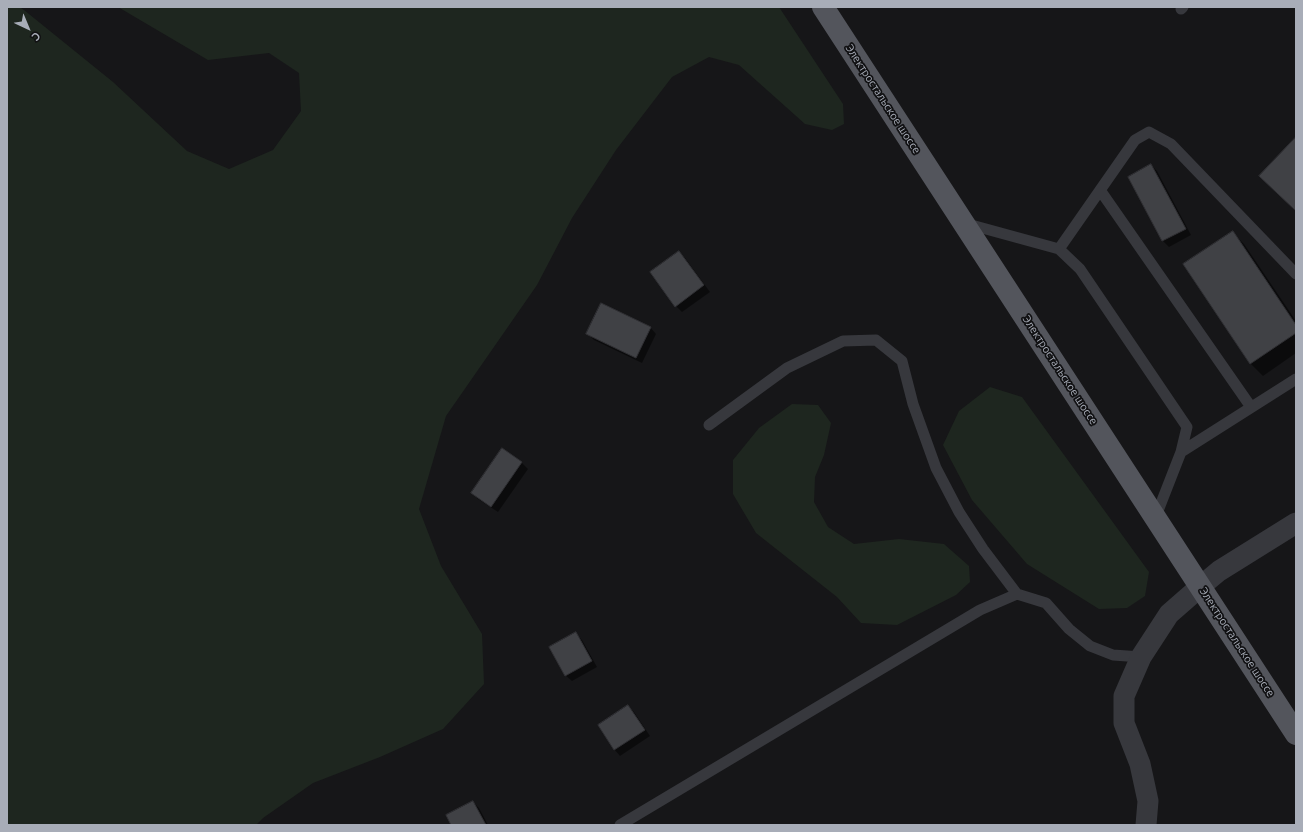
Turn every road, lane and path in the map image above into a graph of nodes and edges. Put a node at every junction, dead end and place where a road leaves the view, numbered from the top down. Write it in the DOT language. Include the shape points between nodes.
graph roads {
  1 [pos="823,7"];
  2 [pos="1100,190"];
  3 [pos="964,222"];
  4 [pos="1059,249"];
  5 [pos="1296,274"];
  6 [pos="1296,379"];
  7 [pos="1251,407"];
  8 [pos="709,425"];
  9 [pos="1181,452"];
  10 [pos="1156,516"];
  11 [pos="1294,529"];
  12 [pos="1201,586"];
  13 [pos="1017,594"];
  14 [pos="1141,656"];
  15 [pos="1296,734"];
  16 [pos="620,825"];
  17 [pos="1147,825"];
  1 -- 3 [label="main road, Электростальское шоссе"];
  2 -- 4 [label="lane"];
  2 -- 5 [label="lane" via="1135,140 1149,132 1171,144"];
  2 -- 7 [label="lane"];
  3 -- 4 [label="lane"];
  3 -- 10 [label="main road, Электростальское шоссе"];
  4 -- 9 [label="lane" via="1080,269 1187,427"];
  6 -- 7 [label="lane"];
  7 -- 9 [label="lane"];
  8 -- 13 [label="lane" via="787,368 844,340 876,340 902,362 912,404 936,468 959,512"];
  9 -- 10 [label="lane"];
  10 -- 12 [label="main road, Электростальское шоссе"];
  11 -- 12 [label="street" via="1219,571"];
  12 -- 14 [label="street" via="1168,614"];
  12 -- 15 [label="main road, Электростальское шоссе"];
  13 -- 14 [label="lane" via="1046,603 1090,646 1112,655"];
  13 -- 16 [label="lane" via="980,610"];
  14 -- 17 [label="street" via="1124,696 1124,723 1140,764 1148,801"];
}
